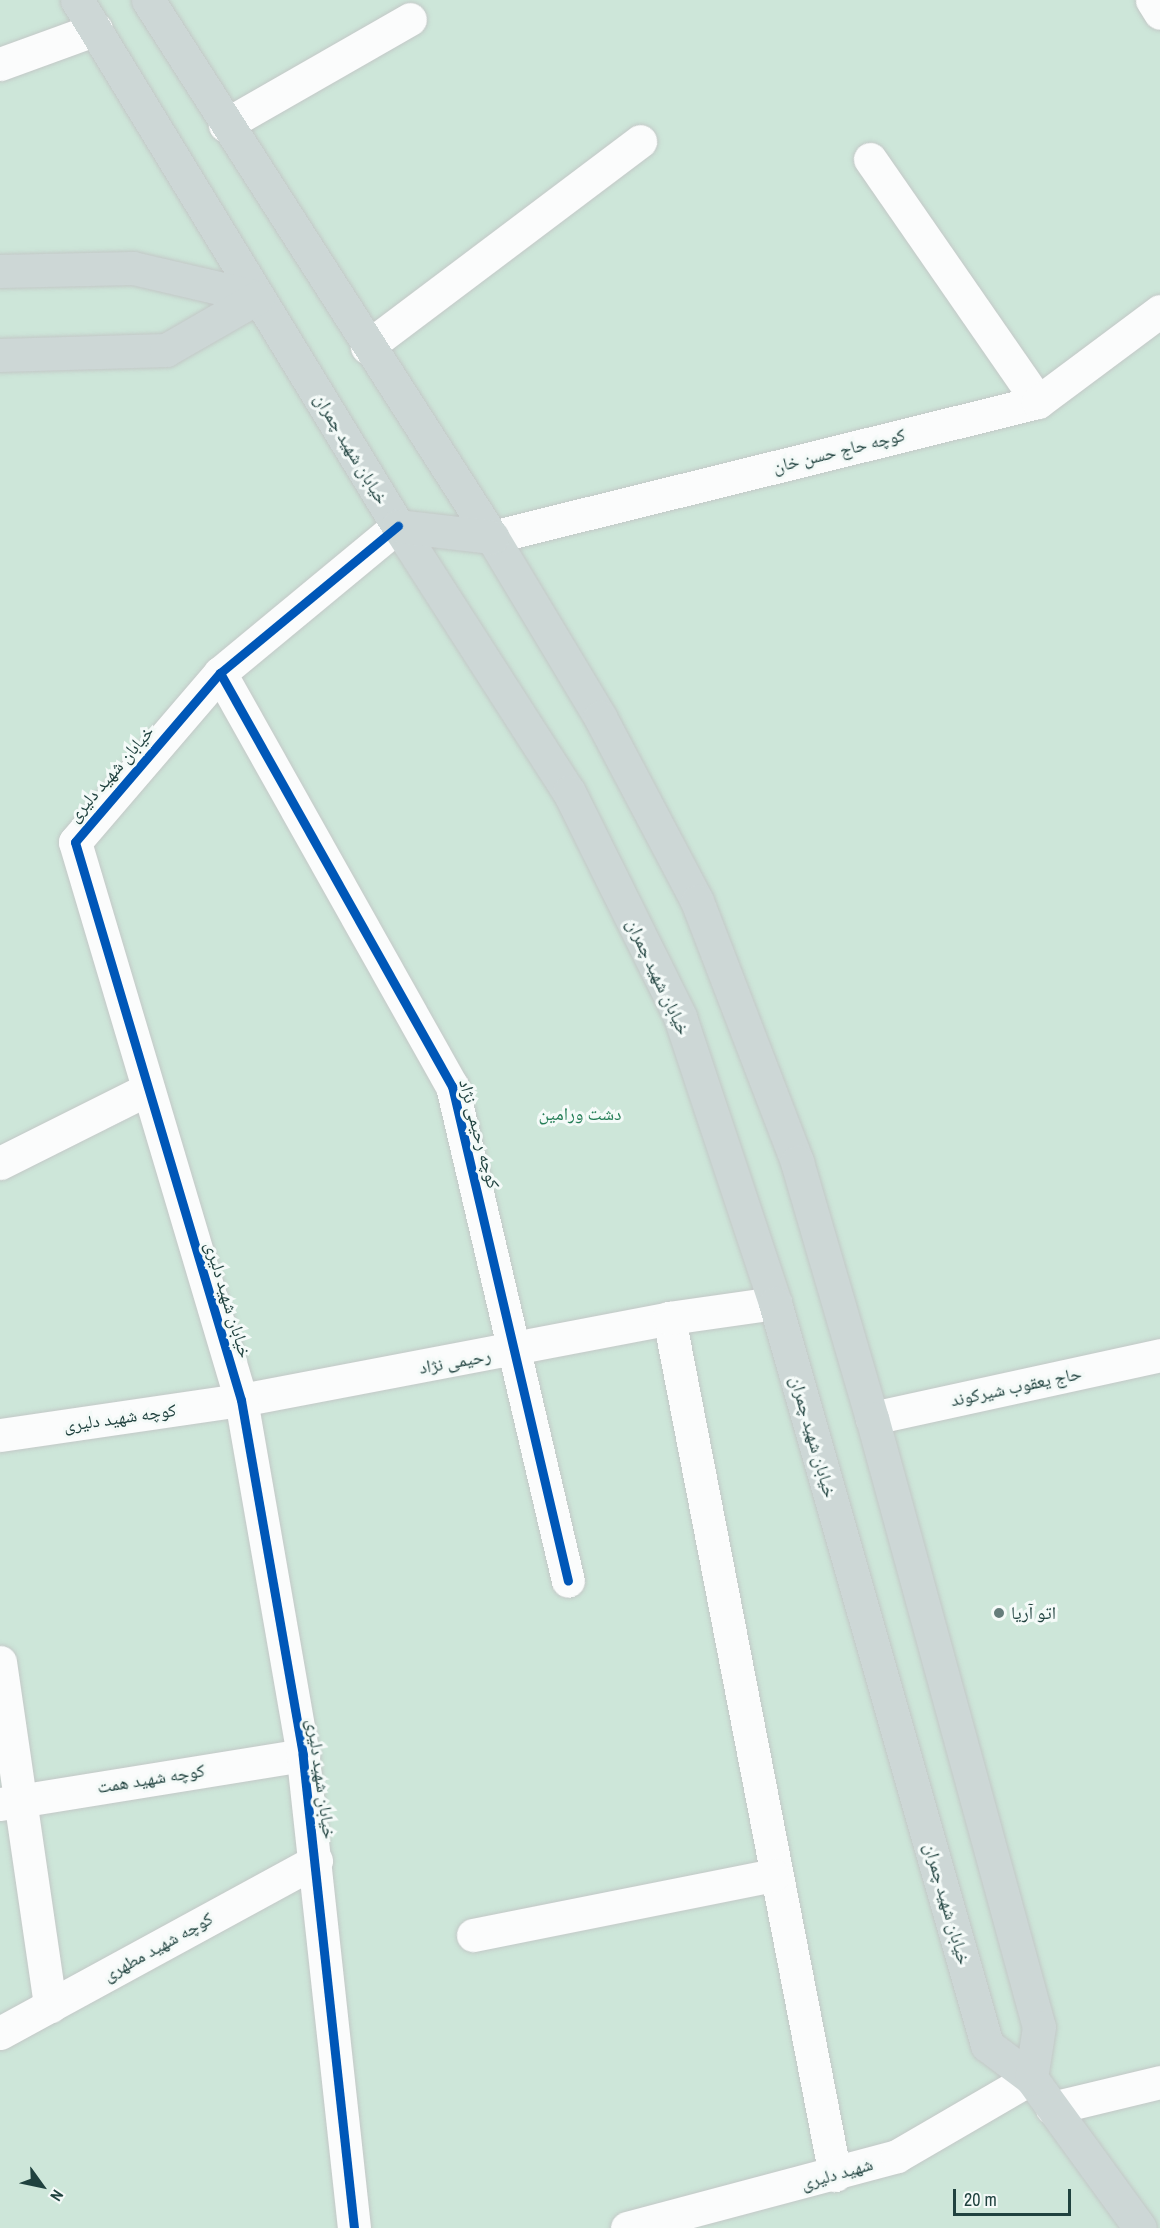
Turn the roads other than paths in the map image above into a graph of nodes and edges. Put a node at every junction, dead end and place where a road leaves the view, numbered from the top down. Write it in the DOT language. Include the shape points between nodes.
graph roads {
  1 [pos="78,0"];
  2 [pos="1152,0"];
  3 [pos="152,2"];
  4 [pos="1160,13"];
  5 [pos="410,19"];
  6 [pos="96,29"];
  7 [pos="0,64"];
  8 [pos="225,125"];
  9 [pos="640,141"];
  10 [pos="870,159"];
  11 [pos="0,271"];
  12 [pos="258,297"];
  13 [pos="1160,311"];
  14 [pos="367,347"];
  15 [pos="0,355"];
  16 [pos="1038,402"];
  17 [pos="398,526"];
  18 [pos="492,537"];
  19 [pos="220,673"];
  20 [pos="148,1089"];
  21 [pos="0,1163"];
  22 [pos="774,1304"];
  23 [pos="669,1318"];
  24 [pos="514,1351"];
  25 [pos="1160,1355"];
  26 [pos="241,1400"];
  27 [pos="872,1418"];
  28 [pos="0,1435"];
  29 [pos="568,1581"];
  30 [pos="0,1662"];
  31 [pos="303,1755"];
  32 [pos="12,1802"];
  33 [pos="316,1861"];
  34 [pos="773,1875"];
  35 [pos="473,1935"];
  36 [pos="50,2006"];
  37 [pos="0,2033"];
  38 [pos="1031,2078"];
  39 [pos="1160,2082"];
  40 [pos="1052,2108"];
  41 [pos="835,2175"];
  42 [pos="354,2228"];
  43 [pos="627,2228"];
  44 [pos="1140,2228"];
  1 -- 6 [label="main road, خیابان شهید چمران"];
  2 -- 4 [label="street"];
  3 -- 8 [label="main road"];
  5 -- 8 [label="street"];
  6 -- 7 [label="street"];
  6 -- 12 [label="main road, خیابان شهید چمران"];
  8 -- 14 [label="main road"];
  9 -- 14 [label="street"];
  10 -- 16 [label="street"];
  11 -- 12 [label="main road" via="134,268"];
  12 -- 15 [label="main road" via="166,350"];
  12 -- 17 [label="main road, خیابان شهید چمران"];
  13 -- 16 [label="street, کوچه حاج حسن خان"];
  14 -- 18 [label="main road"];
  16 -- 18 [label="street, کوچه حاج حسن خان"];
  17 -- 18 [label="main road"];
  17 -- 19 [label="street, خیابان شهید دلیری"];
  17 -- 22 [label="main road, خیابان شهید چمران" via="569,792 680,1017"];
  18 -- 27 [label="main road" via="600,717 697,901 796,1162"];
  19 -- 20 [label="street, خیابان شهید دلیری" via="75,842"];
  19 -- 24 [label="street, کوچه رحیمی نژاد" via="452,1086"];
  20 -- 21 [label="street"];
  20 -- 26 [label="street, خیابان شهید دلیری"];
  22 -- 23 [label="street, رحیمی نژاد"];
  22 -- 38 [label="main road, خیابان شهید چمران" via="987,2045"];
  23 -- 24 [label="street, رحیمی نژاد"];
  23 -- 34 [label="street"];
  24 -- 26 [label="street, رحیمی نژاد"];
  24 -- 29 [label="street, کوچه رحیمی نژاد"];
  25 -- 27 [label="street, حاج یعقوب شیرکوند"];
  26 -- 28 [label="street, کوچه شهید دلیری"];
  26 -- 31 [label="street, خیابان شهید دلیری"];
  27 -- 38 [label="main road" via="1039,2027"];
  30 -- 32 [label="street"];
  31 -- 32 [label="street, کوچه شهید همت"];
  31 -- 33 [label="street, خیابان شهید دلیری"];
  32 -- 36 [label="street"];
  33 -- 36 [label="street, کوچه شهید مطهری"];
  33 -- 42 [label="street, خیابان شهید دلیری"];
  34 -- 35 [label="street"];
  34 -- 41 [label="street"];
  36 -- 37 [label="street, کوچه شهید مطهری"];
  38 -- 40 [label="main road, خیابان شهید چمران"];
  38 -- 41 [label="street, شهید دلیری" via="897,2156"];
  39 -- 40 [label="street"];
  40 -- 44 [label="main road, خیابان شهید چمران"];
  41 -- 43 [label="street, شهید دلیری"];
}
